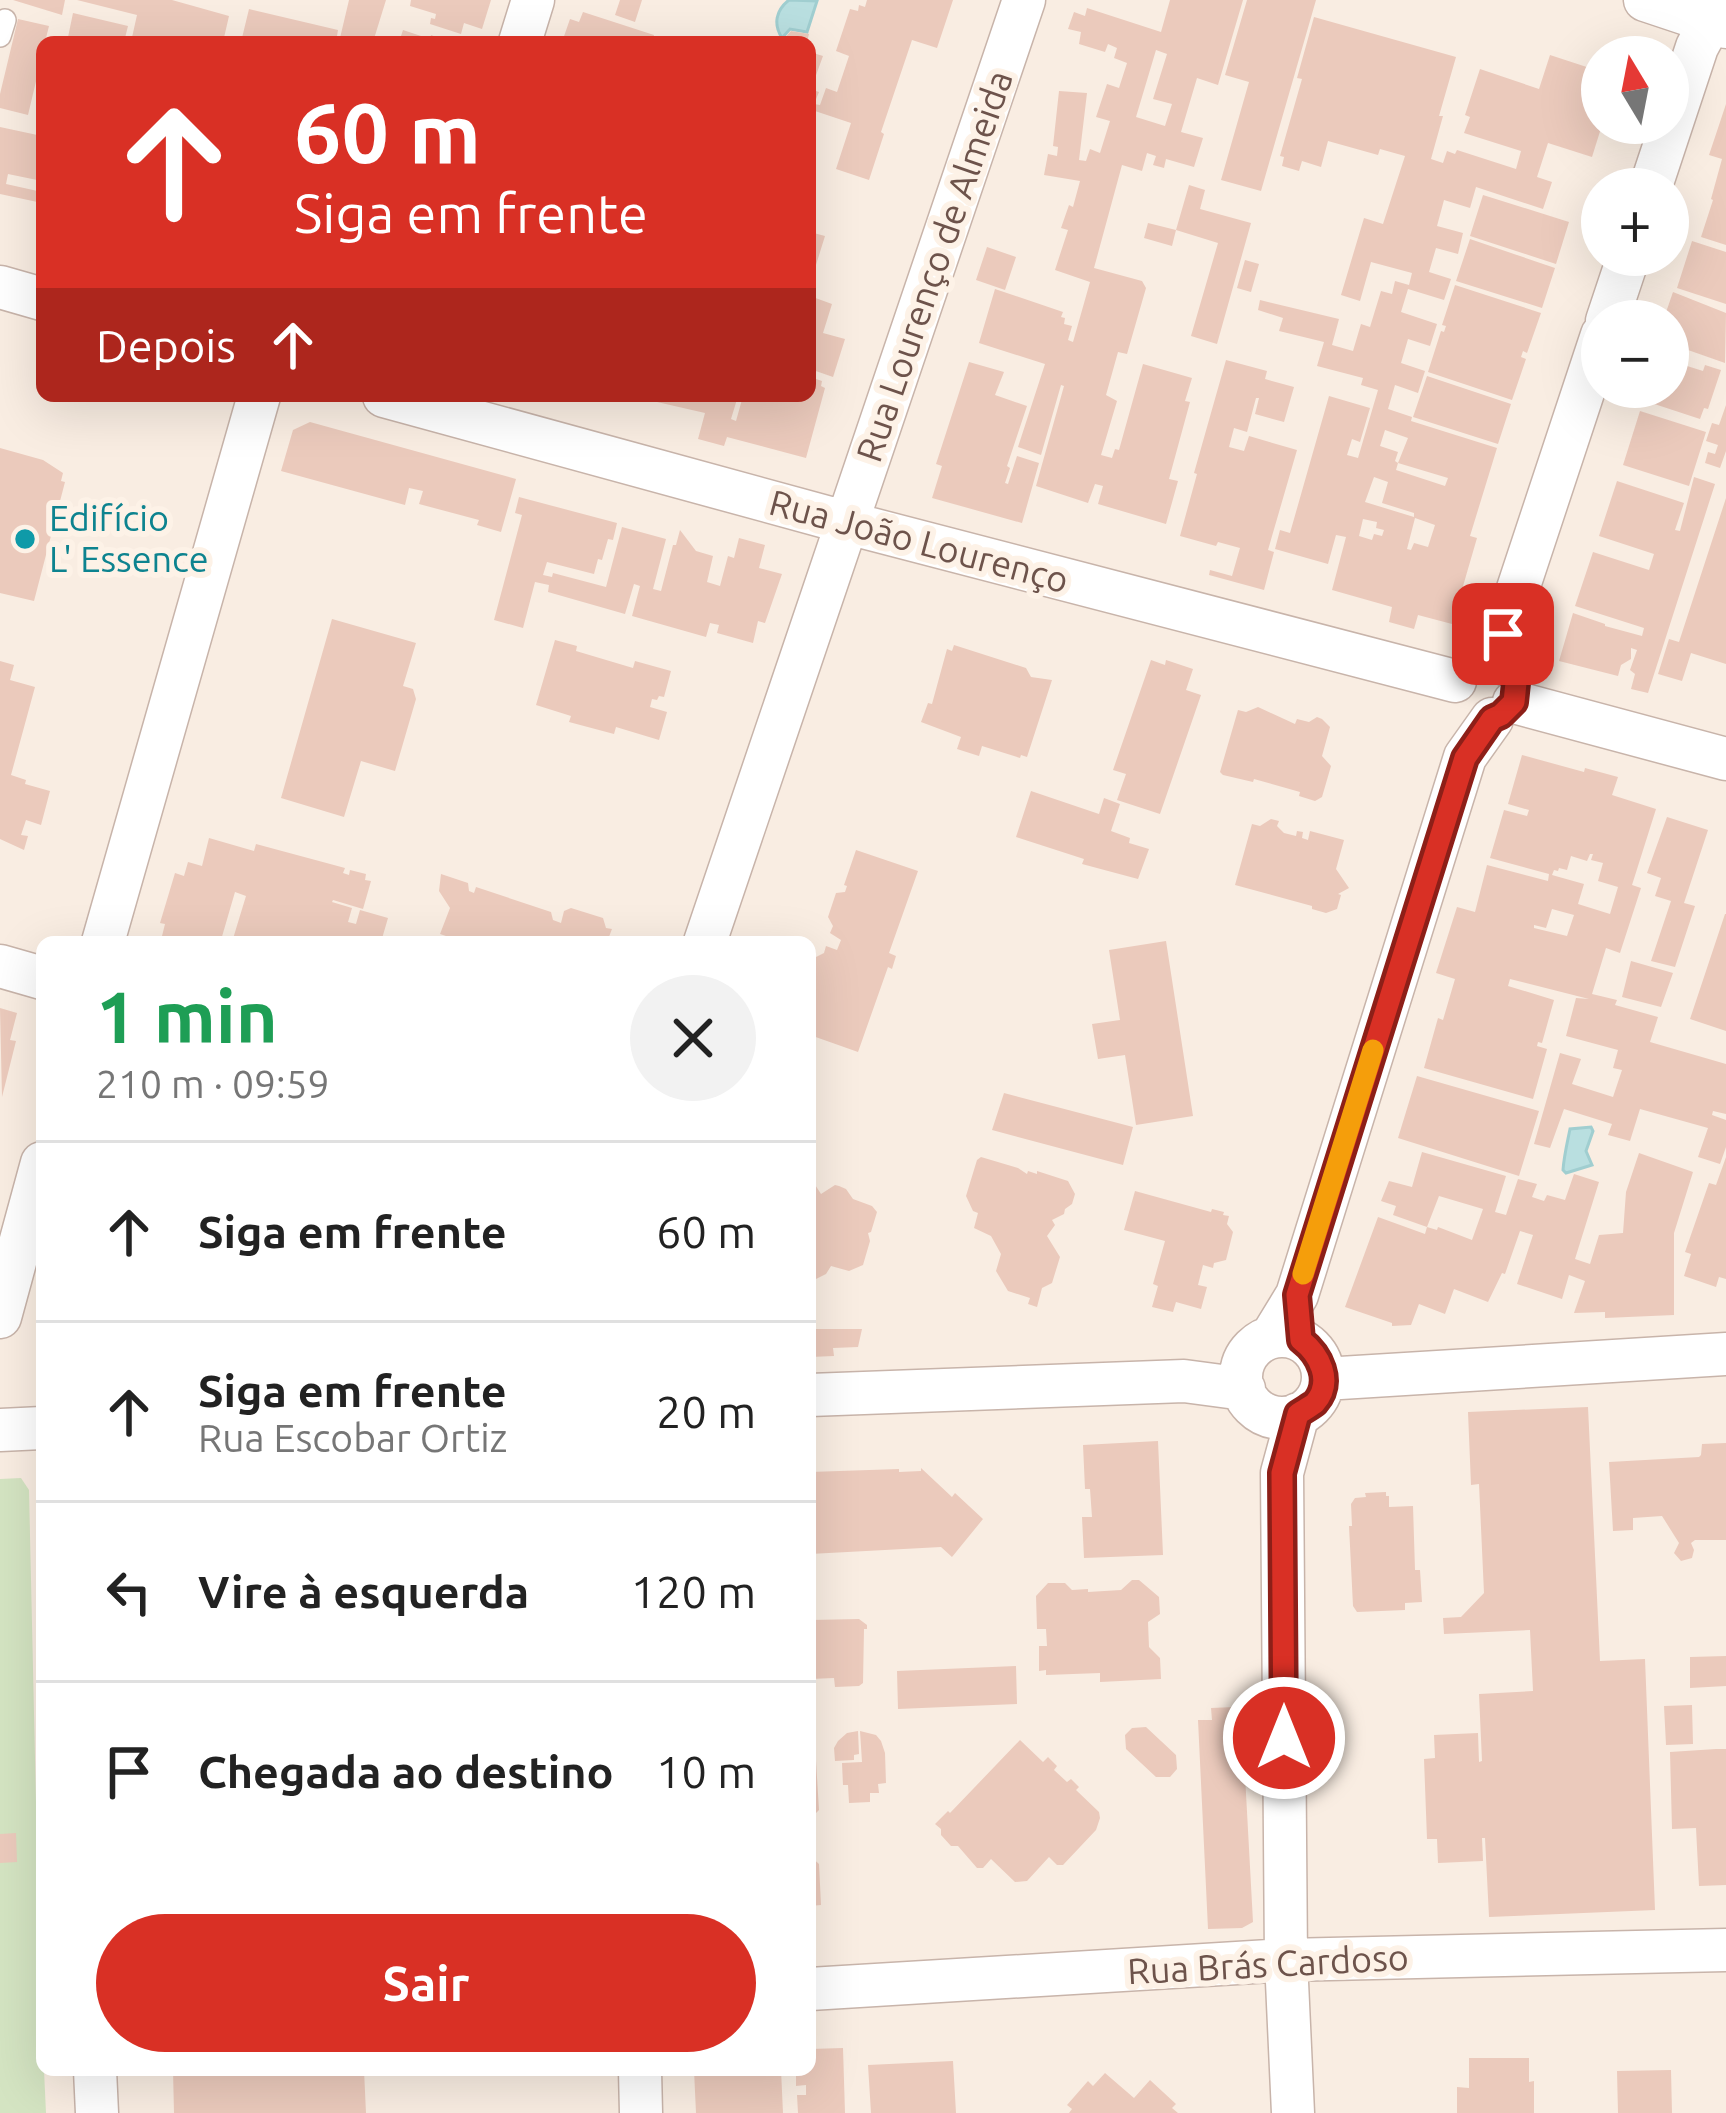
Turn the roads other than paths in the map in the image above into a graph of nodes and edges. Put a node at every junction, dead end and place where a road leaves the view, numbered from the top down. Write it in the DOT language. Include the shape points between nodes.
graph roads {
  1 [pos="533,0"];
  2 [pos="1024,0"];
  3 [pos="1646,0"];
  4 [pos="1719,16"];
  5 [pos="522,36"];
  6 [pos="1657,168"];
  7 [pos="0,287"];
  8 [pos="36,297"];
  9 [pos="1581,398"];
  10 [pos="258,402"];
  11 [pos="413,402"];
  12 [pos="848,523"];
  13 [pos="1486,681"];
  14 [pos="1726,759"];
  15 [pos="105,936"];
  16 [pos="707,936"];
  17 [pos="0,966"];
  18 [pos="36,976"];
  19 [pos="36,1184"];
  20 [pos="0,1316"];
  21 [pos="1287,1338"];
  22 [pos="1726,1354"];
  23 [pos="1324,1379"];
  24 [pos="816,1394"];
  25 [pos="1262,1396"];
  26 [pos="36,1428"];
  27 [pos="0,1430"];
  28 [pos="1726,1951"];
  29 [pos="1286,1960"];
  30 [pos="816,1989"];
  31 [pos="95,2076"];
  32 [pos="640,2076"];
  33 [pos="97,2113"];
  34 [pos="641,2113"];
  35 [pos="1293,2113"];
  1 -- 5 [label="street"];
  2 -- 12 [label="street, Rua Lourenço de Almeida"];
  3 -- 4 [label="street"];
  4 -- 6 [label="street" via="1697,47"];
  7 -- 8 [label="street"];
  9 -- 13 [label="street"];
  10 -- 15 [label="street"];
  11 -- 12 [label="street, Rua João Lourenço"];
  12 -- 13 [label="street, Rua João Lourenço"];
  12 -- 16 [label="street, Rua Lourenço de Almeida"];
  13 -- 14 [label="street, Rua João Lourenço"];
  13 -- 21 [label="street"];
  17 -- 18 [label="street"];
  19 -- 20 [label="street"];
  21 -- 23 [label="street" via="1317,1354"];
  21 -- 25 [label="street" via="1253,1347"];
  22 -- 23 [label="street"];
  23 -- 25 [label="street" via="1315,1403"];
  24 -- 25 [label="street" via="1184,1381"];
  25 -- 29 [label="street" via="1282,1473"];
  26 -- 27 [label="street"];
  28 -- 29 [label="street, Rua Brás Cardoso"];
  29 -- 30 [label="street, Rua Brás Cardoso"];
  29 -- 35 [label="street"];
  31 -- 33 [label="street"];
  32 -- 34 [label="street"];
}
